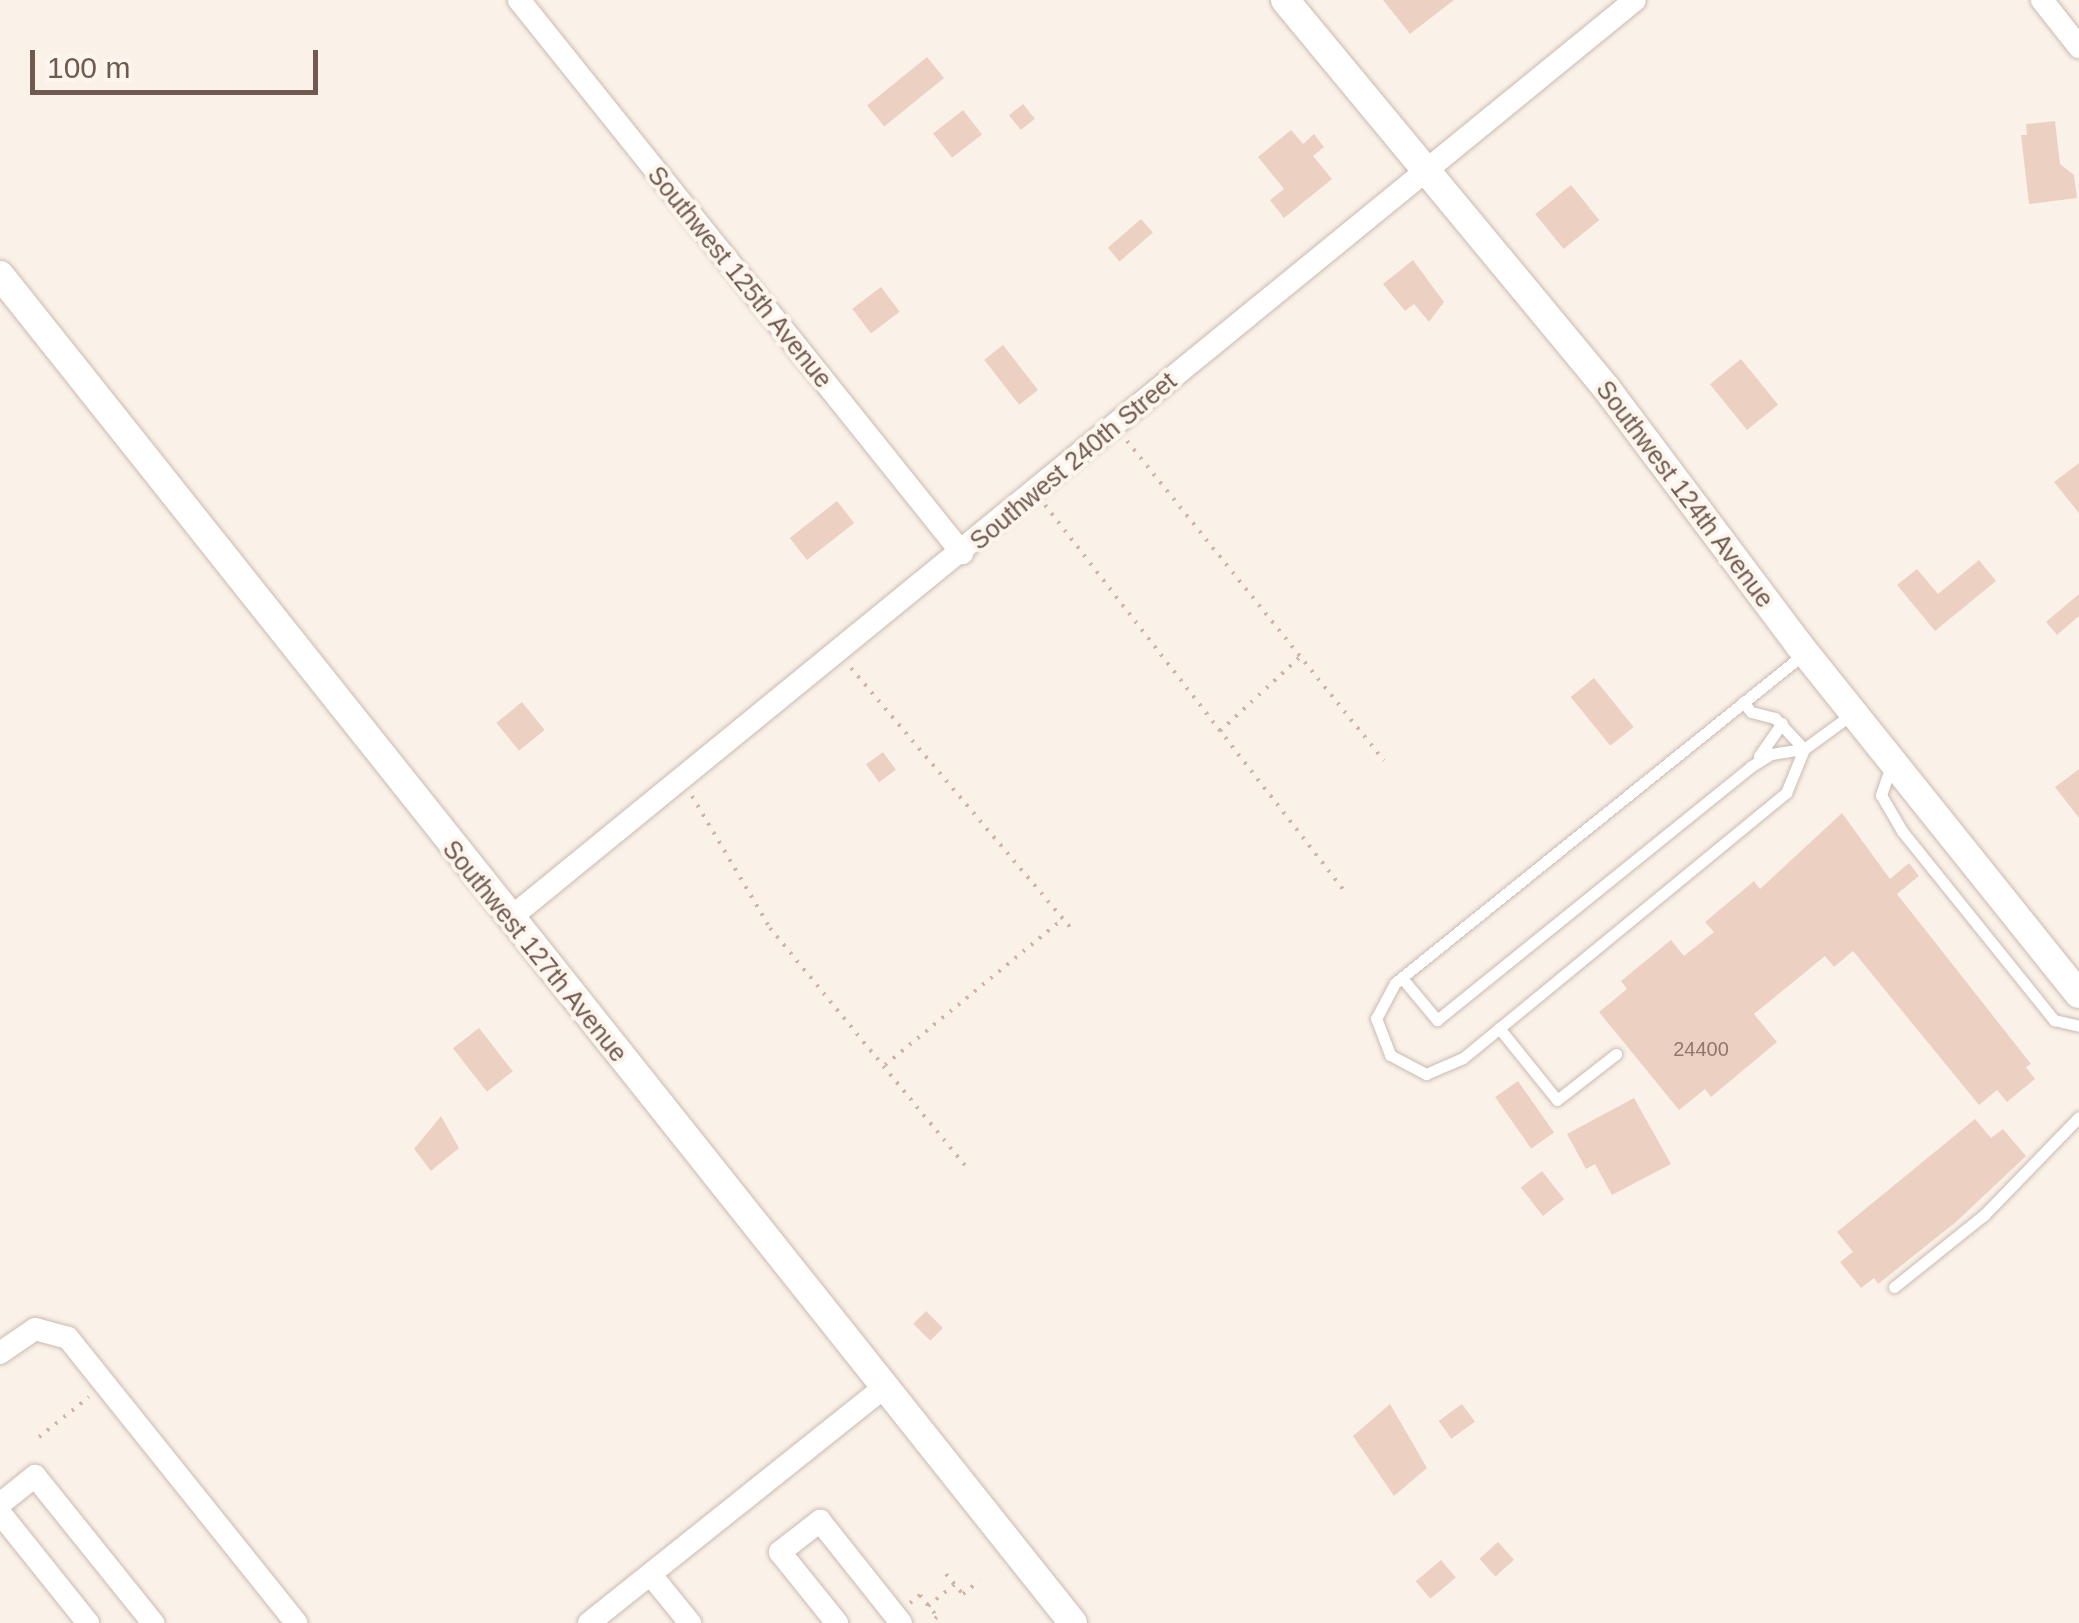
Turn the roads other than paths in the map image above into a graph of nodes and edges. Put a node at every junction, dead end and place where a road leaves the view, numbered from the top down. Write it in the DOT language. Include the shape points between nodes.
graph roads {
  1 [pos="519,0"];
  2 [pos="1285,0"];
  3 [pos="1635,0"];
  4 [pos="2042,0"];
  5 [pos="2079,46"];
  6 [pos="1425,169"];
  7 [pos="0,275"];
  8 [pos="962,553"];
  9 [pos="1805,653"];
  10 [pos="1743,702"];
  11 [pos="1852,714"];
  12 [pos="1782,723"];
  13 [pos="1804,749"];
  14 [pos="1892,763"];
  15 [pos="1750,767"];
  16 [pos="508,919"];
  17 [pos="1402,978"];
  18 [pos="2079,994"];
  19 [pos="2079,1026"];
  20 [pos="1500,1028"];
  21 [pos="1616,1054"];
  22 [pos="2079,1117"];
  23 [pos="1894,1287"];
  24 [pos="0,1353"];
  25 [pos="886,1386"];
  26 [pos="0,1504"];
  27 [pos="0,1513"];
  28 [pos="651,1575"];
  29 [pos="902,1616"];
  30 [pos="88,1623"];
  31 [pos="152,1623"];
  32 [pos="296,1623"];
  33 [pos="589,1623"];
  34 [pos="690,1623"];
  35 [pos="836,1623"];
  36 [pos="1073,1623"];
  1 -- 8 [label="street, Southwest 125th Avenue"];
  2 -- 6 [label="street, Southwest 124th Avenue"];
  3 -- 6 [label="street, Southwest 240th Street"];
  4 -- 5 [label="street"];
  6 -- 8 [label="street, Southwest 240th Street"];
  6 -- 9 [label="street, Southwest 124th Avenue" via="1608,389"];
  7 -- 16 [label="street, Southwest 127th Avenue"];
  8 -- 16 [label="street, Southwest 240th Street"];
  9 -- 10 [label="lane"];
  9 -- 11 [label="street, Southwest 124th Avenue"];
  10 -- 12 [label="lane"];
  10 -- 17 [label="lane"];
  11 -- 13 [label="lane"];
  11 -- 14 [label="street, Southwest 124th Avenue"];
  12 -- 13 [label="lane"];
  12 -- 15 [label="lane"];
  13 -- 15 [label="lane" via="1770,754"];
  13 -- 20 [label="lane" via="1786,793"];
  14 -- 18 [label="street, Southwest 124th Avenue"];
  14 -- 19 [label="lane" via="1882,795 1902,831 2054,1020"];
  15 -- 17 [label="lane" via="1437,1020"];
  16 -- 25 [label="street, Southwest 127th Avenue"];
  17 -- 20 [label="lane" via="1379,1005 1377,1029 1390,1055 1410,1068 1426,1074 1448,1068"];
  20 -- 21 [label="lane" via="1557,1100"];
  22 -- 23 [label="lane" via="1984,1216"];
  24 -- 32 [label="street" via="35,1329 68,1338"];
  25 -- 28 [label="street"];
  25 -- 36 [label="street, Southwest 127th Avenue"];
  26 -- 31 [label="street" via="35,1476"];
  27 -- 30 [label="street"];
  28 -- 33 [label="street"];
  28 -- 34 [label="street"];
  29 -- 35 [label="street" via="820,1522 780,1552"];
}
